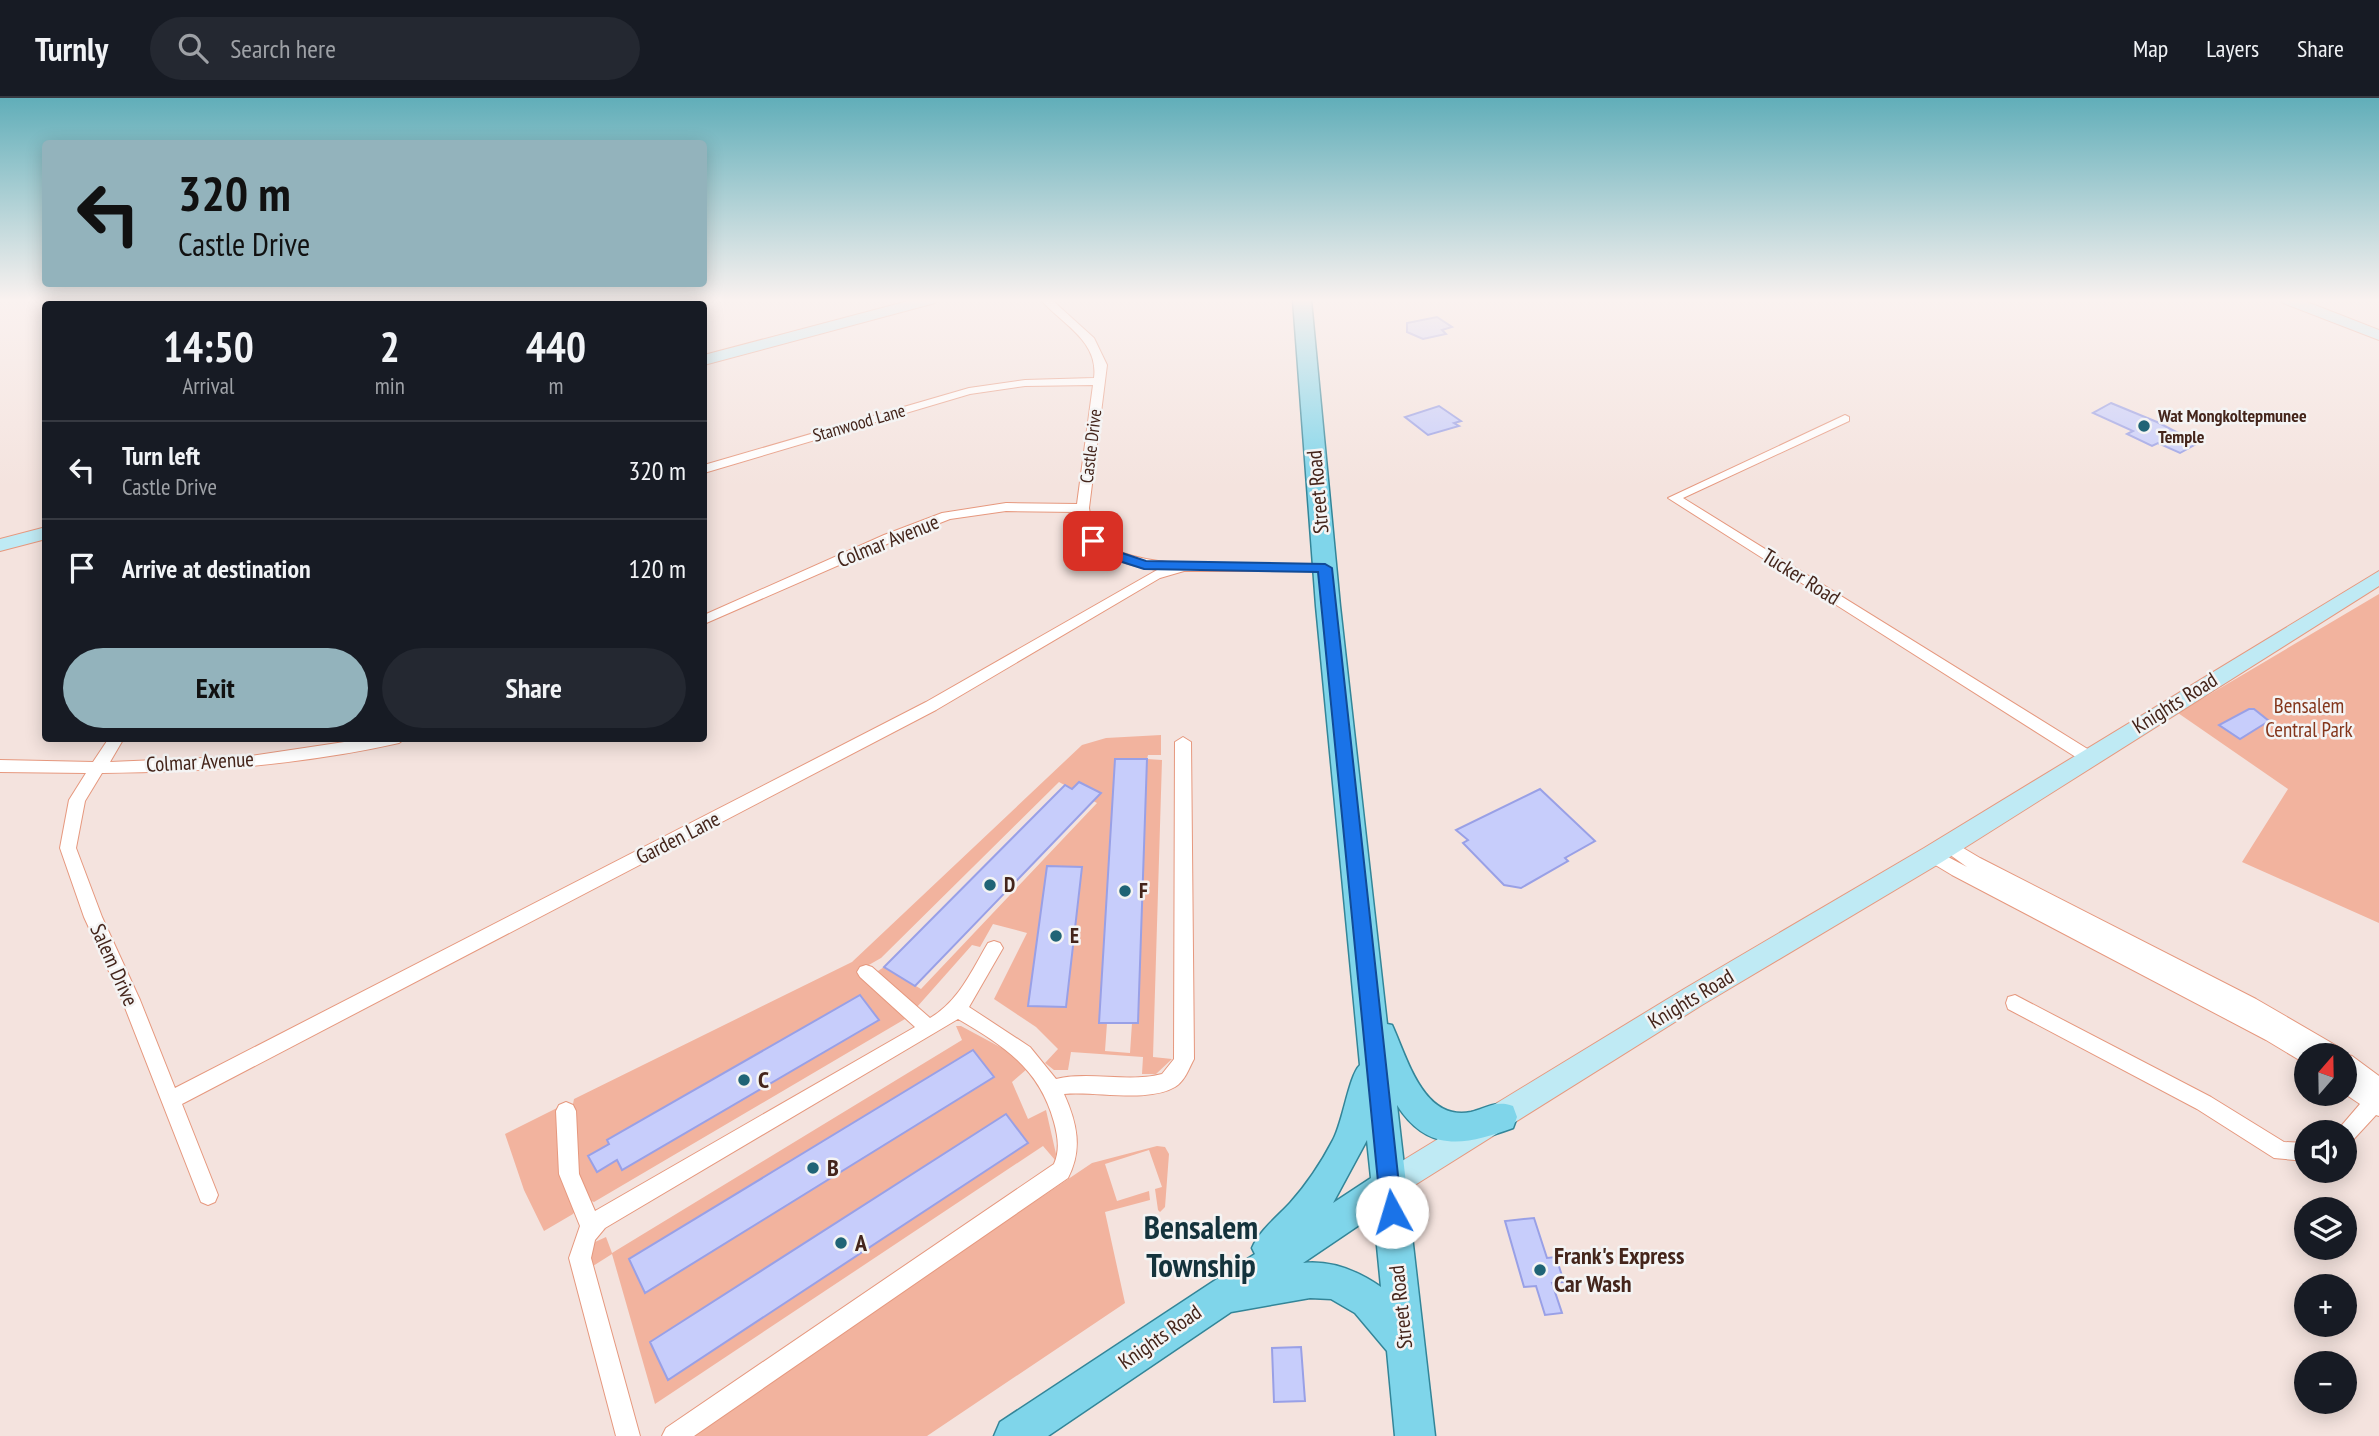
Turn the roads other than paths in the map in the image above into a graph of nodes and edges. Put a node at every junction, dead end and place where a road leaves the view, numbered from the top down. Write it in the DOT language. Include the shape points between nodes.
graph roads {
  1 [pos="1100,362"];
  2 [pos="1307,362"];
  3 [pos="1099,381"];
  4 [pos="1845,419"];
  5 [pos="707,468"];
  6 [pos="1083,508"];
  7 [pos="42,534"];
  8 [pos="0,545"];
  9 [pos="1181,568"];
  10 [pos="1325,568"];
  11 [pos="2379,577"];
  12 [pos="707,619"];
  13 [pos="114,742"];
  14 [pos="375,742"];
  15 [pos="1183,742"];
  16 [pos="2088,757"];
  17 [pos="0,766"];
  18 [pos="96,767"];
  19 [pos="1940,850"];
  20 [pos="995,948"];
  21 [pos="866,972"];
  22 [pos="2015,1003"];
  23 [pos="957,1009"];
  24 [pos="1372,1026"];
  25 [pos="928,1027"];
  26 [pos="2316,1043"];
  27 [pos="2294,1048"];
  28 [pos="2357,1075"];
  29 [pos="1053,1088"];
  30 [pos="2357,1089"];
  31 [pos="2378,1099"];
  32 [pos="170,1100"];
  33 [pos="566,1111"];
  34 [pos="1501,1117"];
  35 [pos="2357,1122"];
  36 [pos="2294,1152"];
  37 [pos="1389,1185"];
  38 [pos="208,1195"];
  39 [pos="592,1228"];
  40 [pos="1215,1300"];
  41 [pos="1405,1345"];
  42 [pos="1058,1420"];
  43 [pos="628,1436"];
  44 [pos="674,1436"];
  45 [pos="1014,1436"];
  46 [pos="1415,1436"];
  1 -- 3 [label="street, Castle Drive"];
  2 -- 10 [label="main road, Street Road"];
  3 -- 5 [label="street, Stanwood Lane" via="1025,383 969,391"];
  3 -- 6 [label="street, Castle Drive"];
  4 -- 16 [label="street, Tucker Road" via="1674,498"];
  6 -- 9 [label="street, Castle Drive" via="1083,527 1105,551 1144,565"];
  6 -- 12 [label="street, Colmar Avenue" via="1006,507 947,516"];
  7 -- 8 [label="main road"];
  9 -- 10 [label="street, Castle Drive"];
  9 -- 32 [label="street, Garden Lane" via="1155,575 918,713"];
  10 -- 24 [label="main road, Street Road"];
  11 -- 16 [label="main road, Knights Road"];
  13 -- 18 [label="street, Salem Drive"];
  14 -- 18 [label="street, Colmar Avenue" via="281,758"];
  15 -- 29 [label="street" via="1184,1059 1168,1081 1154,1085 1075,1083"];
  16 -- 19 [label="main road, Knights Road"];
  17 -- 18 [label="street, Colmar Avenue"];
  18 -- 32 [label="street, Salem Drive" via="77,800 68,848"];
  19 -- 26 [label="street" via="1974,863"];
  19 -- 27 [label="street" via="1970,877"];
  19 -- 34 [label="main road, Knights Road"];
  20 -- 23 [label="street"];
  21 -- 25 [label="street"];
  22 -- 36 [label="street" via="2204,1103 2281,1151"];
  23 -- 25 [label="street"];
  23 -- 29 [label="street" via="1013,1043 1032,1059"];
  24 -- 34 [label="main road" via="1408,1097 1431,1121 1466,1128"];
  24 -- 37 [label="main road, Street Road"];
  24 -- 40 [label="main road" via="1363,1112 1340,1163 1301,1219"];
  25 -- 39 [label="street"];
  28 -- 31 [label="street"];
  29 -- 44 [label="street" via="1071,1147 1061,1171"];
  30 -- 31 [label="street"];
  31 -- 35 [label="street"];
  32 -- 38 [label="street, Salem Drive"];
  33 -- 39 [label="street" via="569,1174"];
  34 -- 37 [label="main road, Knights Road"];
  37 -- 40 [label="main road, Knights Road"];
  37 -- 41 [label="main road, Street Road"];
  39 -- 43 [label="street" via="580,1258"];
  40 -- 41 [label="main road" via="1283,1282 1327,1279 1366,1298"];
  40 -- 42 [label="main road, Knights Road"];
  41 -- 46 [label="main road, Street Road"];
  42 -- 45 [label="main road, Knights Road"];
}
